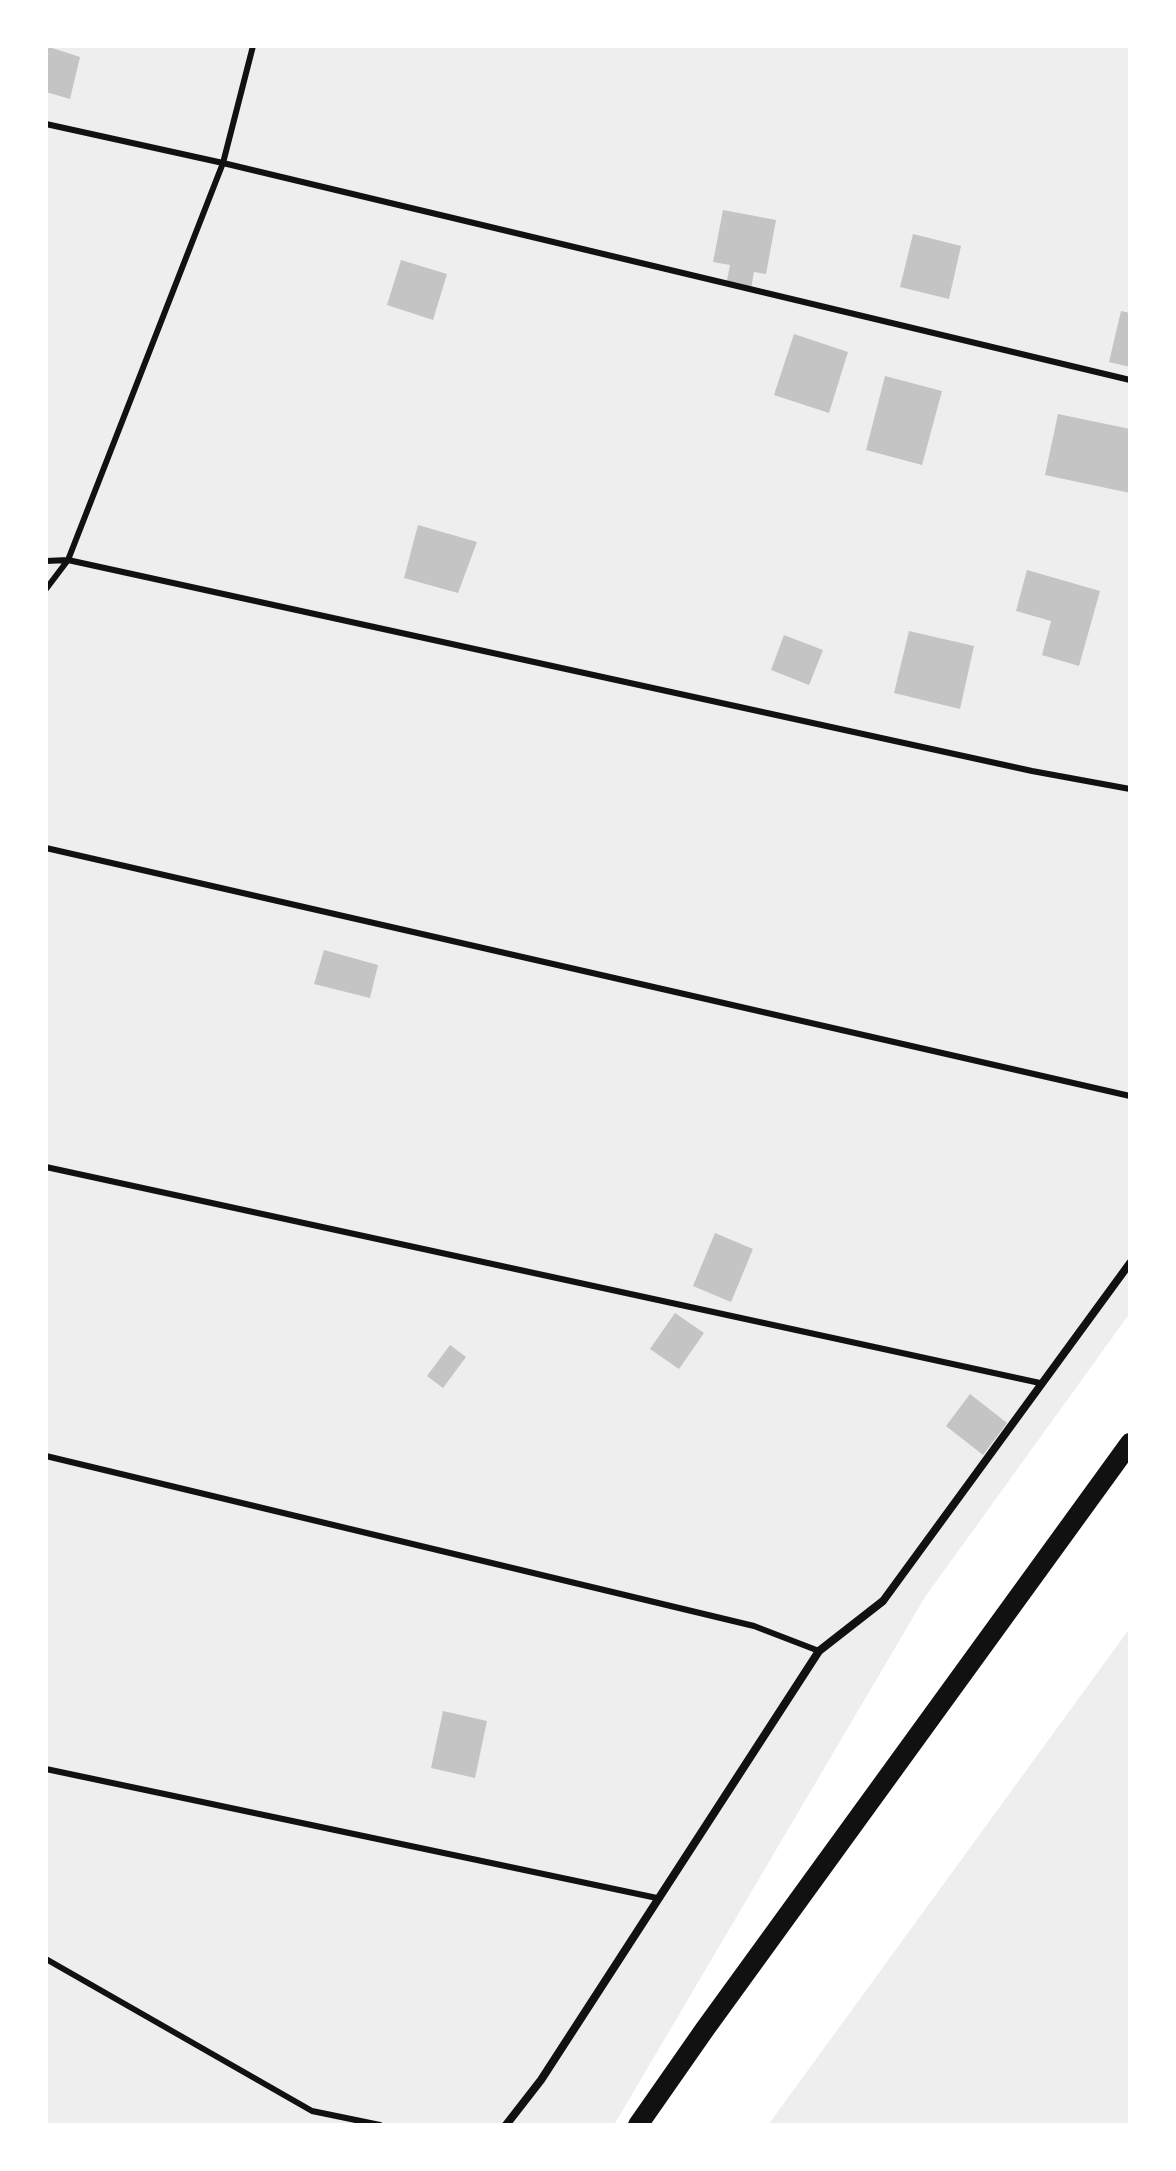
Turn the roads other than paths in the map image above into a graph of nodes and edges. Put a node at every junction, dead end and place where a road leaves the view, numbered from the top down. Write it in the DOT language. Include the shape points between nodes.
graph roads {
  1 [pos="253,46"];
  2 [pos="46,124"];
  3 [pos="223,163"];
  4 [pos="1130,380"];
  5 [pos="68,560"];
  6 [pos="46,561"];
  7 [pos="46,589"];
  8 [pos="1130,789"];
  9 [pos="46,848"];
  10 [pos="1130,1096"];
  11 [pos="46,1167"];
  12 [pos="1130,1263"];
  13 [pos="1040,1383"];
  14 [pos="1130,1443"];
  15 [pos="46,1456"];
  16 [pos="819,1651"];
  17 [pos="46,1769"];
  18 [pos="657,1898"];
  19 [pos="46,1959"];
  20 [pos="380,2125"];
  21 [pos="506,2125"];
  22 [pos="638,2125"];
  1 -- 3 [label="lane"];
  2 -- 3 [label="lane"];
  3 -- 4 [label="lane"];
  3 -- 5 [label="lane"];
  5 -- 6 [label="lane"];
  5 -- 7 [label="lane"];
  5 -- 8 [label="lane"];
  9 -- 10 [label="lane"];
  11 -- 13 [label="lane"];
  12 -- 13 [label="street"];
  13 -- 16 [label="street" via="883,1601"];
  14 -- 22 [label="main road"];
  15 -- 16 [label="lane" via="754,1626"];
  16 -- 18 [label="street"];
  17 -- 18 [label="lane"];
  18 -- 21 [label="street" via="541,2080"];
  19 -- 20 [label="lane" via="312,2111"];
}
